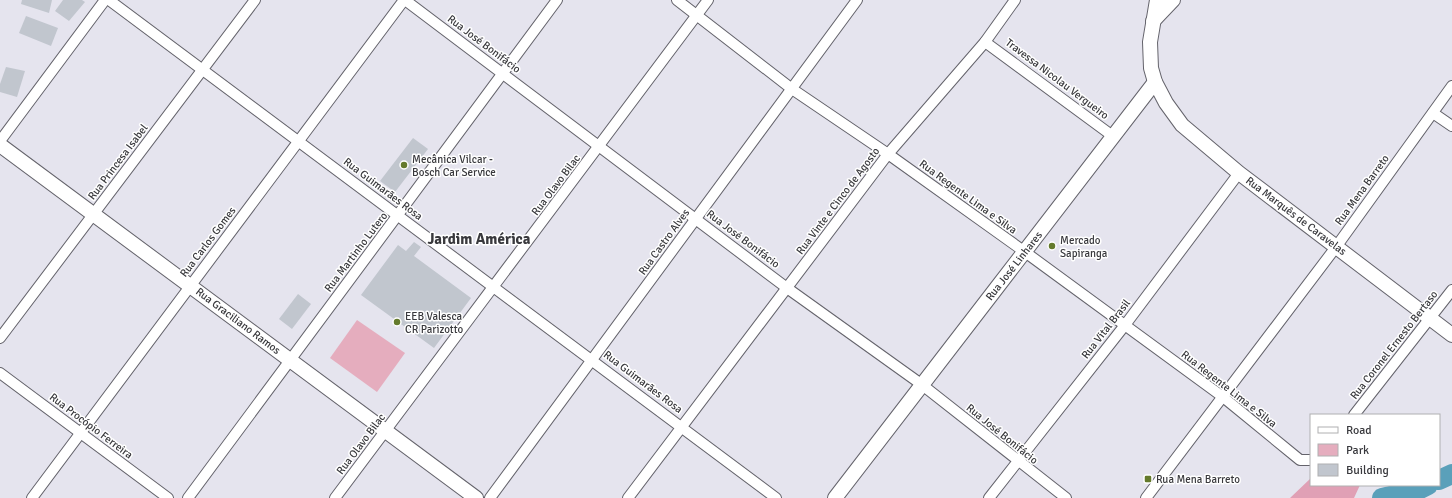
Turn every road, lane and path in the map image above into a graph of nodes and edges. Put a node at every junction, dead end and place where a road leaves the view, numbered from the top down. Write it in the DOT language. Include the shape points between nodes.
graph roads {
  1 [pos="105,0"];
  2 [pos="110,0"];
  3 [pos="255,0"];
  4 [pos="404,0"];
  5 [pos="557,0"];
  6 [pos="677,0"];
  7 [pos="708,0"];
  8 [pos="857,0"];
  9 [pos="1015,0"];
  10 [pos="1157,0"];
  11 [pos="1174,0"];
  12 [pos="697,15"];
  13 [pos="1153,21"];
  14 [pos="986,42"];
  15 [pos="203,70"];
  16 [pos="503,74"];
  17 [pos="1155,82"];
  18 [pos="1452,86"];
  19 [pos="792,88"];
  20 [pos="1433,113"];
  21 [pos="1452,126"];
  22 [pos="1114,136"];
  23 [pos="0,141"];
  24 [pos="298,141"];
  25 [pos="0,145"];
  26 [pos="599,146"];
  27 [pos="888,154"];
  28 [pos="1239,173"];
  29 [pos="93,214"];
  30 [pos="398,215"];
  31 [pos="695,219"];
  32 [pos="1336,247"];
  33 [pos="1025,252"];
  34 [pos="190,286"];
  35 [pos="494,287"];
  36 [pos="787,288"];
  37 [pos="1452,290"];
  38 [pos="1431,319"];
  39 [pos="1125,325"];
  40 [pos="1452,335"];
  41 [pos="0,338"];
  42 [pos="592,359"];
  43 [pos="290,360"];
  44 [pos="0,373"];
  45 [pos="921,384"];
  46 [pos="1223,397"];
  47 [pos="1355,414"];
  48 [pos="682,427"];
  49 [pos="386,431"];
  50 [pos="80,433"];
  51 [pos="1310,460"];
  52 [pos="1018,462"];
  53 [pos="32,498"];
  54 [pos="168,498"];
  55 [pos="188,498"];
  56 [pos="335,498"];
  57 [pos="476,498"];
  58 [pos="490,498"];
  59 [pos="628,498"];
  60 [pos="776,498"];
  61 [pos="835,498"];
  62 [pos="989,498"];
  63 [pos="1066,498"];
  64 [pos="1146,498"];
  1 -- 23 [label="street"];
  2 -- 15 [label="street, Rua Guimarães Rosa"];
  3 -- 15 [label="street, Rua Princesa Isabel"];
  4 -- 16 [label="street, Rua José Bonifácio"];
  4 -- 24 [label="street, Rua Carlos Gomes"];
  5 -- 16 [label="street, Rua Martinho Lutero"];
  6 -- 12 [label="street, Rua Regente Lima e Silva"];
  7 -- 12 [label="street, Rua Olavo Bilac"];
  8 -- 19 [label="street, Rua Castro Alves"];
  9 -- 14 [label="street, Rua Vinte e Cinco de Agosto"];
  10 -- 13 [label="street"];
  11 -- 13 [label="street"];
  12 -- 19 [label="street, Rua Regente Lima e Silva"];
  12 -- 26 [label="street, Rua Olavo Bilac"];
  13 -- 17 [label="street" via="1150,54"];
  14 -- 22 [label="street, Travessa Nicolau Vergueiro"];
  14 -- 27 [label="street, Rua Vinte e Cinco de Agosto"];
  15 -- 24 [label="street, Rua Guimarães Rosa"];
  15 -- 29 [label="street, Rua Princesa Isabel"];
  16 -- 26 [label="street, Rua José Bonifácio"];
  16 -- 30 [label="street, Rua Martinho Lutero"];
  17 -- 22 [label="street, Rua José Linhares"];
  17 -- 28 [label="street, Rua Marquês de Caravelas" via="1182,126"];
  18 -- 20 [label="street, Rua Mena Barreto"];
  19 -- 27 [label="street, Rua Regente Lima e Silva"];
  19 -- 31 [label="street, Rua Castro Alves"];
  20 -- 21 [label="street"];
  20 -- 32 [label="street, Rua Mena Barreto"];
  22 -- 33 [label="street, Rua José Linhares"];
  24 -- 30 [label="street, Rua Guimarães Rosa"];
  24 -- 34 [label="street, Rua Carlos Gomes"];
  25 -- 29 [label="street, Rua Graciliano Ramos"];
  26 -- 31 [label="street, Rua José Bonifácio"];
  26 -- 35 [label="street, Rua Olavo Bilac"];
  27 -- 33 [label="street, Rua Regente Lima e Silva"];
  27 -- 36 [label="street, Rua Vinte e Cinco de Agosto"];
  28 -- 32 [label="street, Rua Marquês de Caravelas"];
  28 -- 39 [label="street, Rua Vital Brasil"];
  29 -- 34 [label="street, Rua Graciliano Ramos"];
  29 -- 41 [label="street, Rua Princesa Isabel"];
  30 -- 35 [label="street, Rua Guimarães Rosa"];
  30 -- 43 [label="street, Rua Martinho Lutero"];
  31 -- 36 [label="street, Rua José Bonifácio"];
  31 -- 42 [label="street, Rua Castro Alves"];
  32 -- 38 [label="street, Rua Marquês de Caravelas"];
  32 -- 46 [label="street, Rua Mena Barreto"];
  33 -- 39 [label="street, Rua Regente Lima e Silva"];
  33 -- 45 [label="street, Rua José Linhares"];
  34 -- 43 [label="street, Rua Graciliano Ramos"];
  34 -- 50 [label="street, Rua Carlos Gomes"];
  35 -- 42 [label="street, Rua Guimarães Rosa"];
  35 -- 49 [label="street, Rua Olavo Bilac"];
  36 -- 45 [label="street, Rua José Bonifácio"];
  36 -- 48 [label="street, Rua Vinte e Cinco de Agosto"];
  37 -- 38 [label="street, Rua Coronel Ernesto Bertaso"];
  38 -- 40 [label="street, Rua Marquês de Caravelas"];
  38 -- 47 [label="street, Rua Coronel Ernesto Bertaso"];
  39 -- 46 [label="street, Rua Regente Lima e Silva"];
  39 -- 52 [label="street, Rua Vital Brasil"];
  42 -- 48 [label="street, Rua Guimarães Rosa"];
  42 -- 58 [label="street, Rua Castro Alves"];
  43 -- 49 [label="street, Rua Graciliano Ramos"];
  43 -- 55 [label="street, Rua Martinho Lutero"];
  44 -- 50 [label="street, Rua Procópio Ferreira"];
  45 -- 52 [label="street, Rua José Bonifácio"];
  45 -- 61 [label="street, Rua José Linhares"];
  46 -- 51 [label="street, Rua Regente Lima e Silva" via="1300,460"];
  46 -- 64 [label="street, Rua Mena Barreto"];
  48 -- 59 [label="street, Rua Vinte e Cinco de Agosto"];
  48 -- 60 [label="street, Rua Guimarães Rosa"];
  49 -- 56 [label="street, Rua Olavo Bilac"];
  49 -- 57 [label="street, Rua Graciliano Ramos"];
  50 -- 53 [label="street, Rua Carlos Gomes"];
  50 -- 54 [label="street, Rua Procópio Ferreira"];
  52 -- 62 [label="street, Rua Vital Brasil"];
  52 -- 63 [label="street, Rua José Bonifácio"];
}
